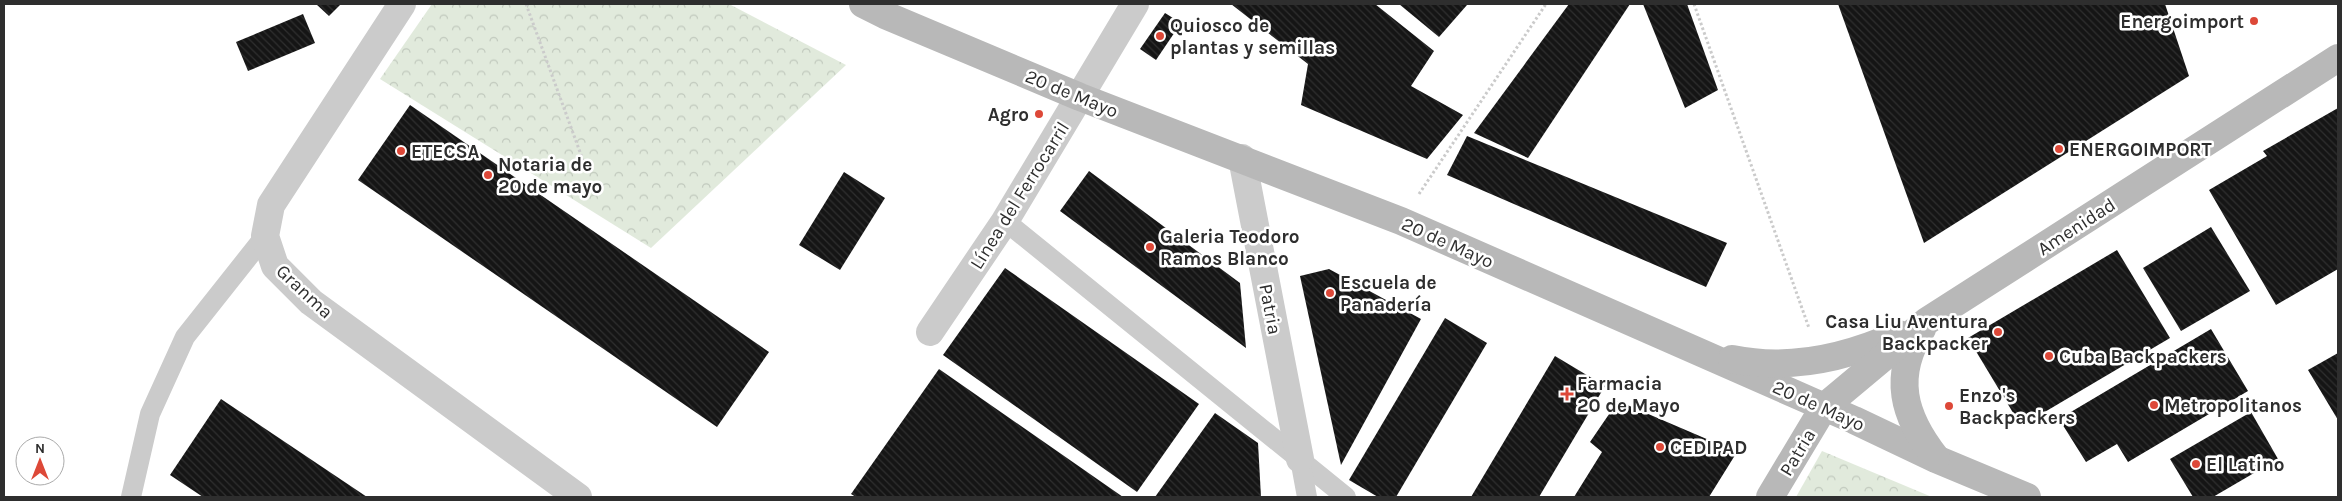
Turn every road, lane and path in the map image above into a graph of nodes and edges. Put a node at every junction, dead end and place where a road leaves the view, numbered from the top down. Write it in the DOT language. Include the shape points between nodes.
graph roads {
  1 [pos="402,4"];
  2 [pos="526,4"];
  3 [pos="863,4"];
  4 [pos="1135,4"];
  5 [pos="1546,4"];
  6 [pos="1694,4"];
  7 [pos="2338,58"];
  8 [pos="1080,97"];
  9 [pos="1242,158"];
  10 [pos="584,163"];
  11 [pos="1005,221"];
  12 [pos="1401,221"];
  13 [pos="265,236"];
  14 [pos="1927,321"];
  15 [pos="930,332"];
  16 [pos="1697,351"];
  17 [pos="1821,361"];
  18 [pos="1824,407"];
  19 [pos="1300,459"];
  20 [pos="1936,459"];
  21 [pos="131,497"];
  22 [pos="578,497"];
  23 [pos="1307,497"];
  24 [pos="1346,497"];
  25 [pos="1770,497"];
  26 [pos="2027,497"];
  1 -- 13 [label="street, Granma" via="271,205"];
  2 -- 10 [label="path"];
  3 -- 8 [label="main road, 20 de Mayo"];
  4 -- 8 [label="street, Línea del Ferrocarril"];
  5 -- 12 [label="path"];
  6 -- 17 [label="path"];
  7 -- 14 [label="main road, Amenidad"];
  8 -- 9 [label="main road, 20 de Mayo"];
  8 -- 11 [label="street, Línea del Ferrocarril"];
  9 -- 12 [label="main road, 20 de Mayo"];
  9 -- 19 [label="street, Patria"];
  11 -- 15 [label="street, Línea del Ferrocarril"];
  11 -- 19 [label="lane"];
  12 -- 16 [label="main road, 20 de Mayo"];
  13 -- 21 [label="lane" via="184,337 150,414"];
  13 -- 22 [label="street, Granma" via="275,266 311,302"];
  14 -- 17 [label="main road" via="1850,354"];
  14 -- 18 [label="main road, Amenidad"];
  14 -- 20 [label="main road" via="1909,352 1905,392 1914,426"];
  16 -- 17 [label="main road" via="1755,362"];
  16 -- 18 [label="main road, 20 de Mayo"];
  18 -- 20 [label="main road, 20 de Mayo"];
  18 -- 25 [label="main road, Patria"];
  19 -- 23 [label="lane"];
  19 -- 24 [label="lane"];
  20 -- 26 [label="main road, 20 de Mayo"];
}
